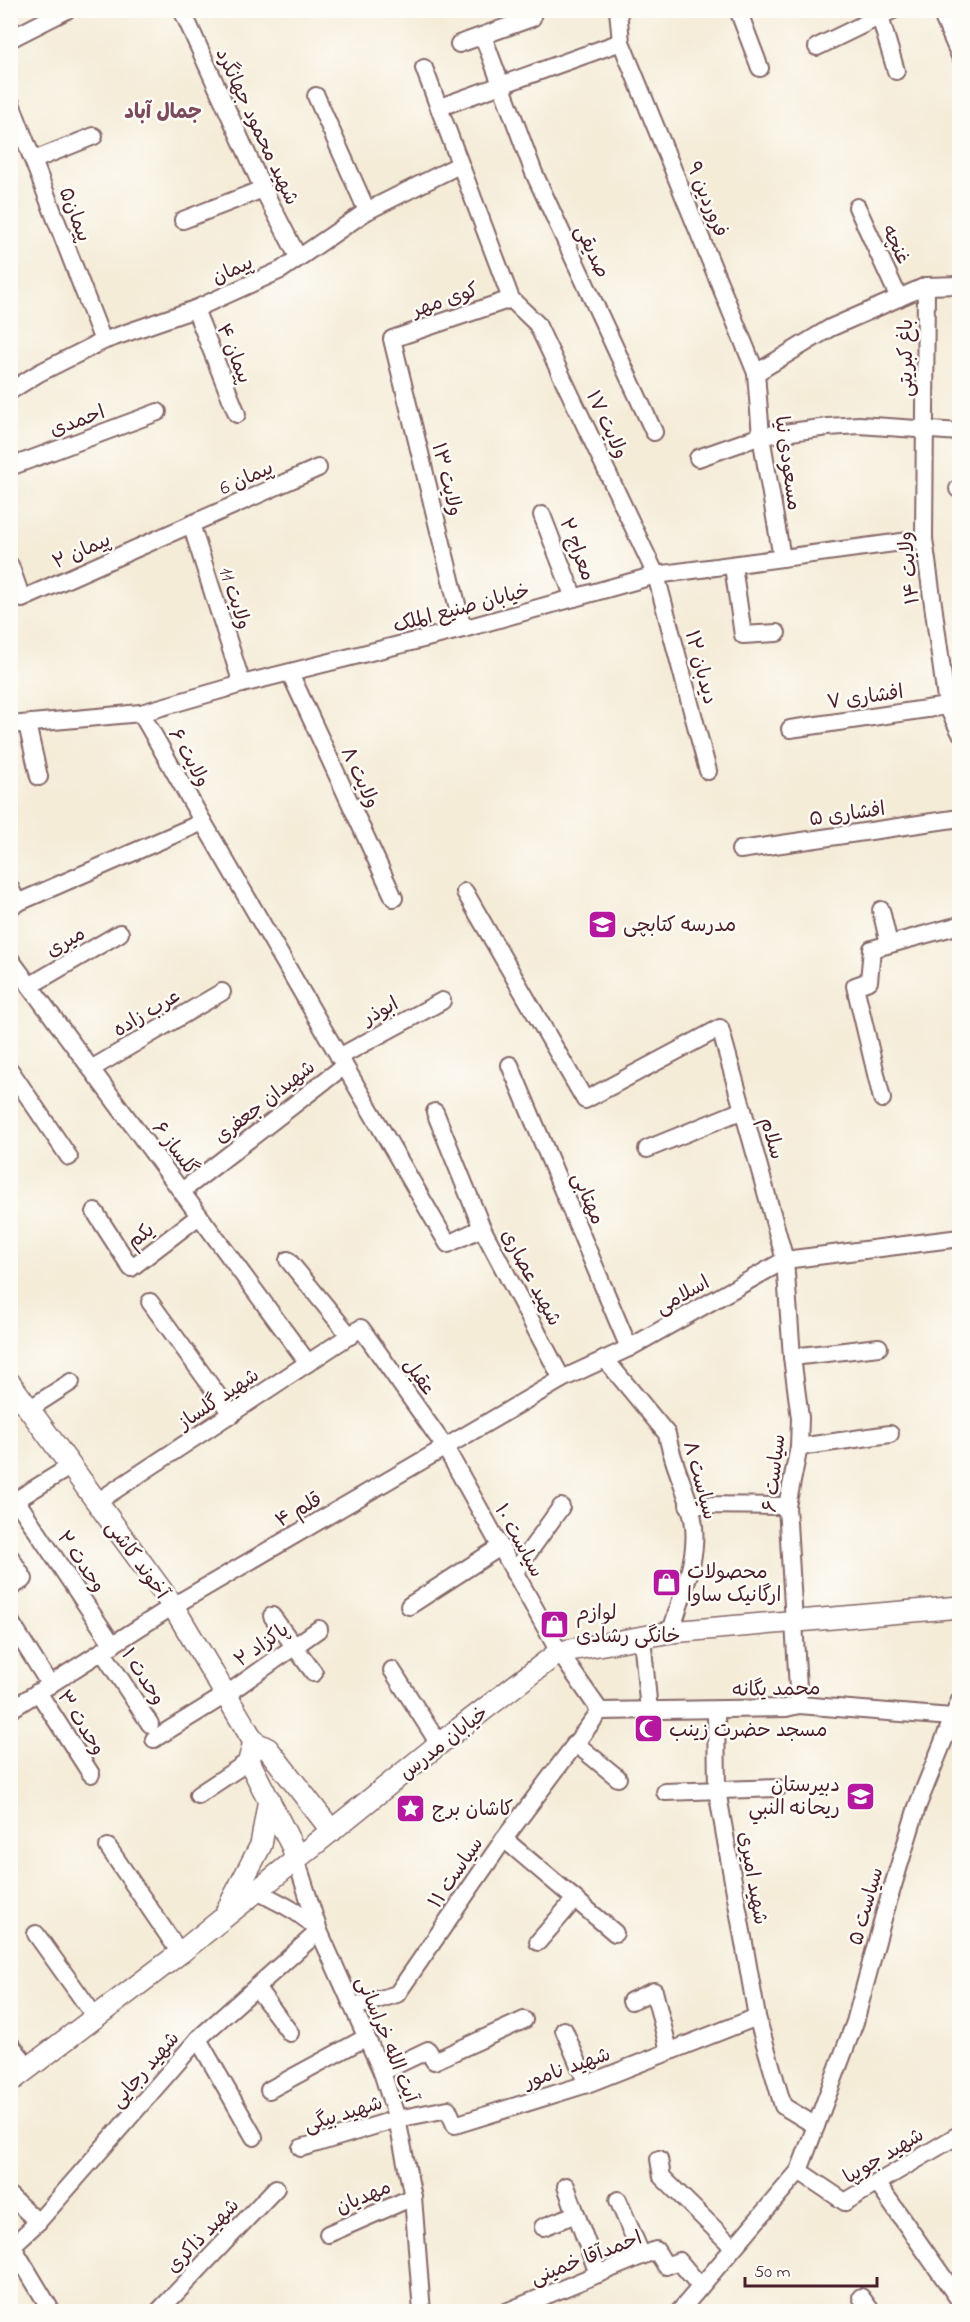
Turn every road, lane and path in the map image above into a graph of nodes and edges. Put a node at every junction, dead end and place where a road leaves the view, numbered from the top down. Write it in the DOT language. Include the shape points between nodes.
graph roads {
  1 [pos="67,10"];
  2 [pos="182,10"];
  3 [pos="618,10"];
  4 [pos="738,10"];
  5 [pos="940,10"];
  6 [pos="883,12"];
  7 [pos="532,18"];
  8 [pos="483,36"];
  9 [pos="10,39"];
  10 [pos="621,42"];
  11 [pos="459,44"];
  12 [pos="817,47"];
  13 [pos="960,56"];
  14 [pos="424,68"];
  15 [pos="760,69"];
  16 [pos="896,71"];
  17 [pos="502,85"];
  18 [pos="316,96"];
  19 [pos="10,101"];
  20 [pos="440,107"];
  21 [pos="94,136"];
  22 [pos="34,160"];
  23 [pos="459,165"];
  24 [pos="263,189"];
  25 [pos="857,207"];
  26 [pos="367,211"];
  27 [pos="183,220"];
  28 [pos="298,257"];
  29 [pos="960,285"];
  30 [pos="926,286"];
  31 [pos="899,298"];
  32 [pos="511,299"];
  33 [pos="195,309"];
  34 [pos="392,339"];
  35 [pos="103,341"];
  36 [pos="756,373"];
  37 [pos="10,391"];
  38 [pos="158,412"];
  39 [pos="237,414"];
  40 [pos="925,431"];
  41 [pos="654,432"];
  42 [pos="960,432"];
  43 [pos="761,436"];
  44 [pos="698,458"];
  45 [pos="10,467"];
  46 [pos="318,468"];
  47 [pos="542,515"];
  48 [pos="191,524"];
  49 [pos="924,539"];
  50 [pos="782,558"];
  51 [pos="10,566"];
  52 [pos="732,566"];
  53 [pos="656,575"];
  54 [pos="574,598"];
  55 [pos="462,629"];
  56 [pos="777,633"];
  57 [pos="290,673"];
  58 [pos="242,684"];
  59 [pos="947,706"];
  60 [pos="141,713"];
  61 [pos="19,725"];
  62 [pos="789,729"];
  63 [pos="960,732"];
  64 [pos="708,771"];
  65 [pos="39,777"];
  66 [pos="960,818"];
  67 [pos="203,822"];
  68 [pos="740,850"];
  69 [pos="10,887"];
  70 [pos="465,892"];
  71 [pos="394,898"];
  72 [pos="14,904"];
  73 [pos="881,910"];
  74 [pos="960,925"];
  75 [pos="120,933"];
  76 [pos="889,944"];
  77 [pos="10,958"];
  78 [pos="31,985"];
  79 [pos="222,992"];
  80 [pos="442,1001"];
  81 [pos="341,1061"];
  82 [pos="510,1065"];
  83 [pos="91,1069"];
  84 [pos="10,1070"];
  85 [pos="882,1099"];
  86 [pos="743,1110"];
  87 [pos="435,1112"];
  88 [pos="647,1149"];
  89 [pos="69,1157"];
  90 [pos="182,1191"];
  91 [pos="95,1212"];
  92 [pos="200,1216"];
  93 [pos="482,1228"];
  94 [pos="960,1238"];
  95 [pos="448,1244"];
  96 [pos="288,1260"];
  97 [pos="785,1260"];
  98 [pos="150,1302"];
  99 [pos="356,1332"];
  100 [pos="879,1347"];
  101 [pos="629,1348"];
  102 [pos="792,1357"];
  103 [pos="605,1359"];
  104 [pos="308,1363"];
  105 [pos="562,1379"];
  106 [pos="70,1382"];
  107 [pos="10,1383"];
  108 [pos="29,1409"];
  109 [pos="232,1415"];
  110 [pos="890,1434"];
  111 [pos="799,1447"];
  112 [pos="445,1448"];
  113 [pos="71,1466"];
  114 [pos="97,1502"];
  115 [pos="688,1505"];
  116 [pos="787,1506"];
  117 [pos="561,1507"];
  118 [pos="500,1547"];
  119 [pos="11,1558"];
  120 [pos="514,1573"];
  121 [pos="10,1588"];
  122 [pos="173,1606"];
  123 [pos="409,1606"];
  124 [pos="960,1607"];
  125 [pos="272,1616"];
  126 [pos="793,1620"];
  127 [pos="10,1621"];
  128 [pos="319,1629"];
  129 [pos="671,1632"];
  130 [pos="642,1637"];
  131 [pos="295,1647"];
  132 [pos="107,1648"];
  133 [pos="559,1652"];
  134 [pos="392,1670"];
  135 [pos="314,1673"];
  136 [pos="44,1688"];
  137 [pos="227,1694"];
  138 [pos="960,1700"];
  139 [pos="799,1705"];
  140 [pos="10,1710"];
  141 [pos="716,1710"];
  142 [pos="600,1711"];
  143 [pos="650,1711"];
  144 [pos="952,1717"];
  145 [pos="152,1732"];
  146 [pos="575,1743"];
  147 [pos="439,1744"];
  148 [pos="251,1751"];
  149 [pos="91,1774"];
  150 [pos="618,1778"];
  151 [pos="778,1788"];
  152 [pos="717,1790"];
  153 [pos="665,1792"];
  154 [pos="198,1795"];
  155 [pos="268,1799"];
  156 [pos="332,1831"];
  157 [pos="504,1839"];
  158 [pos="108,1847"];
  159 [pos="296,1859"];
  160 [pos="257,1891"];
  161 [pos="575,1899"];
  162 [pos="221,1920"];
  163 [pos="319,1931"];
  164 [pos="615,1933"];
  165 [pos="36,1934"];
  166 [pos="538,1942"];
  167 [pos="180,1953"];
  168 [pos="256,1987"];
  169 [pos="631,2001"];
  170 [pos="354,2007"];
  171 [pos="757,2017"];
  172 [pos="96,2018"];
  173 [pos="524,2020"];
  174 [pos="564,2030"];
  175 [pos="290,2033"];
  176 [pos="365,2038"];
  177 [pos="198,2040"];
  178 [pos="10,2044"];
  179 [pos="669,2051"];
  180 [pos="30,2068"];
  181 [pos="382,2072"];
  182 [pos="10,2082"];
  183 [pos="587,2084"];
  184 [pos="269,2090"];
  185 [pos="398,2119"];
  186 [pos="816,2126"];
  187 [pos="960,2134"];
  188 [pos="254,2137"];
  189 [pos="301,2148"];
  190 [pos="659,2159"];
  191 [pos="799,2171"];
  192 [pos="877,2183"];
  193 [pos="566,2187"];
  194 [pos="276,2188"];
  195 [pos="10,2196"];
  196 [pos="413,2197"];
  197 [pos="618,2200"];
  198 [pos="576,2214"];
  199 [pos="38,2222"];
  200 [pos="543,2227"];
  201 [pos="328,2234"];
  202 [pos="12,2247"];
  203 [pos="733,2247"];
  204 [pos="642,2256"];
  205 [pos="598,2274"];
  206 [pos="700,2286"];
  207 [pos="861,2297"];
  208 [pos="960,2301"];
  209 [pos="52,2312"];
  210 [pos="158,2312"];
  211 [pos="422,2312"];
  212 [pos="506,2312"];
  213 [pos="679,2312"];
  214 [pos="872,2312"];
  1 -- 9 [label="street"];
  2 -- 24 [label="street, شهید محمود جهانگرد"];
  3 -- 10 [label="street, فروردین ۹"];
  4 -- 15 [label="street"];
  5 -- 13 [label="street"];
  6 -- 12 [label="street"];
  6 -- 16 [label="street"];
  7 -- 8 [label="street"];
  8 -- 11 [label="street"];
  8 -- 17 [label="street"];
  10 -- 17 [label="street"];
  10 -- 36 [label="street, فروردین ۹"];
  14 -- 20 [label="street"];
  17 -- 20 [label="street"];
  17 -- 41 [label="street, صدیقی" via="534,173"];
  18 -- 26 [label="street"];
  19 -- 22 [label="street, پیمان۵"];
  20 -- 23 [label="street"];
  21 -- 22 [label="street"];
  22 -- 35 [label="street, پیمان۵"];
  23 -- 26 [label="street, پیمان"];
  23 -- 32 [label="street"];
  24 -- 27 [label="street"];
  24 -- 28 [label="street, شهید محمود جهانگرد"];
  25 -- 31 [label="street, غنچه"];
  26 -- 28 [label="street, پیمان"];
  28 -- 33 [label="street, پیمان" via="281,270"];
  29 -- 30 [label="street"];
  30 -- 31 [label="street"];
  30 -- 40 [label="street, باغ کبریتی"];
  31 -- 36 [label="street" via="830,328"];
  32 -- 34 [label="street, کوی مهر"];
  32 -- 53 [label="street, ولایت ۱۷" via="537,324"];
  33 -- 35 [label="street, پیمان"];
  33 -- 39 [label="street, پیمان ۴"];
  34 -- 55 [label="street, ولایت ۱۳"];
  35 -- 37 [label="street, پیمان"];
  36 -- 43 [label="street, مسعودی نیا"];
  38 -- 45 [label="street, احمدی"];
  40 -- 42 [label="street"];
  40 -- 43 [label="street" via="859,425"];
  40 -- 49 [label="street, ولایت ۱۴"];
  43 -- 44 [label="street"];
  43 -- 50 [label="street, مسعودی نیا"];
  46 -- 48 [label="street, پیمان 6"];
  47 -- 54 [label="street, معراج ۲"];
  48 -- 51 [label="street, پیمان ۲" via="22,599"];
  48 -- 58 [label="street, ولایت 11"];
  49 -- 50 [label="street, خیابان صنیع الملک"];
  49 -- 59 [label="street, ولایت ۱۴"];
  50 -- 52 [label="street, خیابان صنیع الملک"];
  52 -- 53 [label="street, خیابان صنیع الملک"];
  52 -- 56 [label="street" via="743,635"];
  53 -- 54 [label="street, خیابان صنیع الملک"];
  53 -- 64 [label="street, دیدبان ۱۲"];
  54 -- 55 [label="street, خیابان صنیع الملک"];
  55 -- 57 [label="street, خیابان صنیع الملک"];
  57 -- 58 [label="street, خیابان صنیع الملک"];
  57 -- 71 [label="street, ولایت ۸"];
  58 -- 60 [label="street, خیابان صنیع الملک"];
  59 -- 62 [label="street, افشاری ۷"];
  59 -- 63 [label="street, ولایت ۱۴"];
  60 -- 61 [label="street, خیابان صنیع الملک"];
  60 -- 67 [label="street, ولایت ۶"];
  61 -- 65 [label="street"];
  66 -- 68 [label="street, افشاری ۵"];
  67 -- 72 [label="street"];
  67 -- 81 [label="street, ولایت ۶"];
  69 -- 72 [label="street"];
  70 -- 86 [label="street, سلام" via="585,1100 720,1028"];
  73 -- 76 [label="street"];
  74 -- 76 [label="street"];
  75 -- 78 [label="street, میری"];
  76 -- 85 [label="street" via="872,949 869,981 855,986"];
  77 -- 78 [label="street, گلساز ۶"];
  78 -- 83 [label="street, گلساز ۶"];
  79 -- 83 [label="street, عرب زاده"];
  80 -- 81 [label="street, ابوذر"];
  81 -- 90 [label="street, شهیدان جعفری"];
  81 -- 95 [label="street, ولایت ۶"];
  82 -- 101 [label="street, مهتابی"];
  83 -- 90 [label="street, گلساز ۶"];
  84 -- 89 [label="street"];
  86 -- 88 [label="street"];
  86 -- 97 [label="street, سلام"];
  87 -- 93 [label="street"];
  90 -- 92 [label="street, گلساز ۶"];
  91 -- 92 [label="street, یکم" via="131,1268"];
  92 -- 104 [label="street, گلساز ۶"];
  93 -- 95 [label="street, شهید عصاری"];
  93 -- 105 [label="street, شهید عصاری"];
  94 -- 97 [label="street, اسلامی"];
  96 -- 99 [label="street, عقیل"];
  97 -- 101 [label="street, اسلامی"];
  97 -- 102 [label="street, سیاست ۶"];
  98 -- 109 [label="street"];
  99 -- 104 [label="street, شهید گلساز"];
  99 -- 112 [label="street, عقیل"];
  100 -- 102 [label="street"];
  101 -- 103 [label="street, اسلامی"];
  102 -- 111 [label="street, سیاست ۶" via="800,1418"];
  103 -- 105 [label="street, اسلامی"];
  103 -- 115 [label="street, سیاست ۸" via="667,1434"];
  104 -- 109 [label="street, شهید گلساز"];
  105 -- 112 [label="street, اسلامی"];
  106 -- 108 [label="street"];
  107 -- 108 [label="main road, آخوند کاشی"];
  108 -- 113 [label="main road, آخوند کاشی"];
  109 -- 114 [label="street, شهید گلساز"];
  110 -- 111 [label="street"];
  111 -- 116 [label="street, سیاست ۶"];
  112 -- 118 [label="street, سیاست ۱۰"];
  112 -- 122 [label="street, قلم ۴"];
  113 -- 114 [label="main road, آخوند کاشی"];
  113 -- 132 [label="street, وحدت ۲" via="16,1500"];
  114 -- 122 [label="main road, آخوند کاشی"];
  115 -- 116 [label="street"];
  115 -- 129 [label="street, سیاست ۸" via="693,1520 693,1556"];
  116 -- 126 [label="street, سیاست ۶"];
  117 -- 120 [label="street"];
  118 -- 120 [label="street, سیاست ۱۰"];
  118 -- 123 [label="street"];
  119 -- 121 [label="street" via="24,1579"];
  120 -- 133 [label="street, سیاست ۱۰"];
  122 -- 132 [label="street, قلم ۴"];
  122 -- 137 [label="main road, آخوند کاشی"];
  124 -- 126 [label="main road, خیابان مدرس"];
  125 -- 131 [label="street"];
  126 -- 129 [label="main road, خیابان مدرس"];
  126 -- 139 [label="street, سیاست ۶"];
  127 -- 136 [label="street, وحدت ۳"];
  128 -- 131 [label="street, پاکزاد ۲"];
  129 -- 130 [label="main road, خیابان مدرس"];
  130 -- 133 [label="main road, خیابان مدرس"];
  130 -- 143 [label="street"];
  131 -- 135 [label="street"];
  131 -- 137 [label="street, پاکزاد ۲"];
  132 -- 136 [label="street, قلم ۴"];
  132 -- 145 [label="street, وحدت ۱"];
  133 -- 142 [label="street"];
  133 -- 147 [label="main road, خیابان مدرس"];
  134 -- 147 [label="street"];
  136 -- 140 [label="street, قلم ۴"];
  136 -- 149 [label="street, وحدت ۳"];
  137 -- 145 [label="street, پاکزاد ۲"];
  137 -- 148 [label="main road, آخوند کاشی"];
  138 -- 144 [label="street, سیاست ۵"];
  139 -- 141 [label="street, محمد یگانه"];
  139 -- 144 [label="street, محمد یگانه"];
  141 -- 143 [label="street, محمد یگانه"];
  141 -- 152 [label="street, شهید امیری"];
  142 -- 143 [label="street, محمد یگانه"];
  142 -- 146 [label="street, سیاست ۱۱"];
  144 -- 186 [label="street, سیاست ۵" via="917,1807 855,2022"];
  146 -- 150 [label="street"];
  146 -- 157 [label="street, سیاست ۱۱"];
  147 -- 156 [label="main road, خیابان مدرس"];
  148 -- 154 [label="street"];
  148 -- 155 [label="main road, آخوند کاشی"];
  148 -- 156 [label="main road, آخوند کاشی" via="268,1749"];
  151 -- 152 [label="street"];
  152 -- 153 [label="street"];
  152 -- 171 [label="street, شهید امیری"];
  155 -- 159 [label="main road, آخوند کاشی"];
  155 -- 162 [label="main road" via="261,1845"];
  156 -- 159 [label="main road, خیابان مدرس"];
  157 -- 161 [label="street"];
  157 -- 170 [label="street, سیاست ۱۱" via="397,1994"];
  158 -- 167 [label="street"];
  159 -- 160 [label="main road, خیابان مدرس"];
  159 -- 163 [label="street"];
  160 -- 162 [label="main road, خیابان مدرس"];
  160 -- 163 [label="street, آیت الله خراسانی" via="305,1917"];
  161 -- 164 [label="street"];
  161 -- 166 [label="street"];
  162 -- 167 [label="main road, خیابان مدرس"];
  163 -- 168 [label="street, شهید رجایی"];
  163 -- 170 [label="street, آیت الله خراسانی"];
  165 -- 172 [label="street"];
  167 -- 172 [label="main road, خیابان مدرس"];
  168 -- 175 [label="street"];
  168 -- 177 [label="street, شهید رجایی"];
  169 -- 179 [label="street" via="654,1990"];
  170 -- 176 [label="street, آیت الله خراسانی"];
  171 -- 179 [label="street, شهید نامور"];
  171 -- 186 [label="street, شهید امیری" via="783,2106"];
  172 -- 180 [label="main road, خیابان مدرس"];
  173 -- 181 [label="street" via="434,2061 428,2050"];
  174 -- 183 [label="street"];
  176 -- 181 [label="street, آیت الله خراسانی"];
  176 -- 184 [label="street"];
  177 -- 188 [label="street"];
  177 -- 199 [label="street, شهید رجایی"];
  178 -- 180 [label="street"];
  179 -- 183 [label="street, شهید نامور"];
  180 -- 182 [label="main road, خیابان مدرس"];
  181 -- 185 [label="street, آیت الله خراسانی"];
  183 -- 185 [label="street, شهید نامور" via="455,2125 448,2109"];
  185 -- 189 [label="street, شهید بیگی"];
  185 -- 196 [label="street, آیت الله خراسانی"];
  186 -- 191 [label="street, سیاست ۵"];
  187 -- 192 [label="street, شهید جویپا"];
  190 -- 203 [label="street" via="662,2177"];
  191 -- 192 [label="street, شهید جویپا" via="845,2202"];
  191 -- 203 [label="street"];
  192 -- 208 [label="street"];
  193 -- 198 [label="street"];
  194 -- 210 [label="street, شهید ذاکری"];
  195 -- 199 [label="street"];
  196 -- 201 [label="street, مهدیان"];
  196 -- 211 [label="street, آیت الله خراسانی"];
  197 -- 204 [label="street"];
  198 -- 200 [label="street"];
  198 -- 205 [label="street"];
  199 -- 202 [label="street, شهید رجایی"];
  202 -- 209 [label="street"];
  203 -- 206 [label="street"];
  204 -- 205 [label="street, احمدآقا خمینی"];
  204 -- 206 [label="street, احمدآقا خمینی" via="656,2250 666,2266 679,2260"];
  205 -- 212 [label="street, احمدآقا خمینی"];
  206 -- 213 [label="street"];
  207 -- 214 [label="street"];
}
